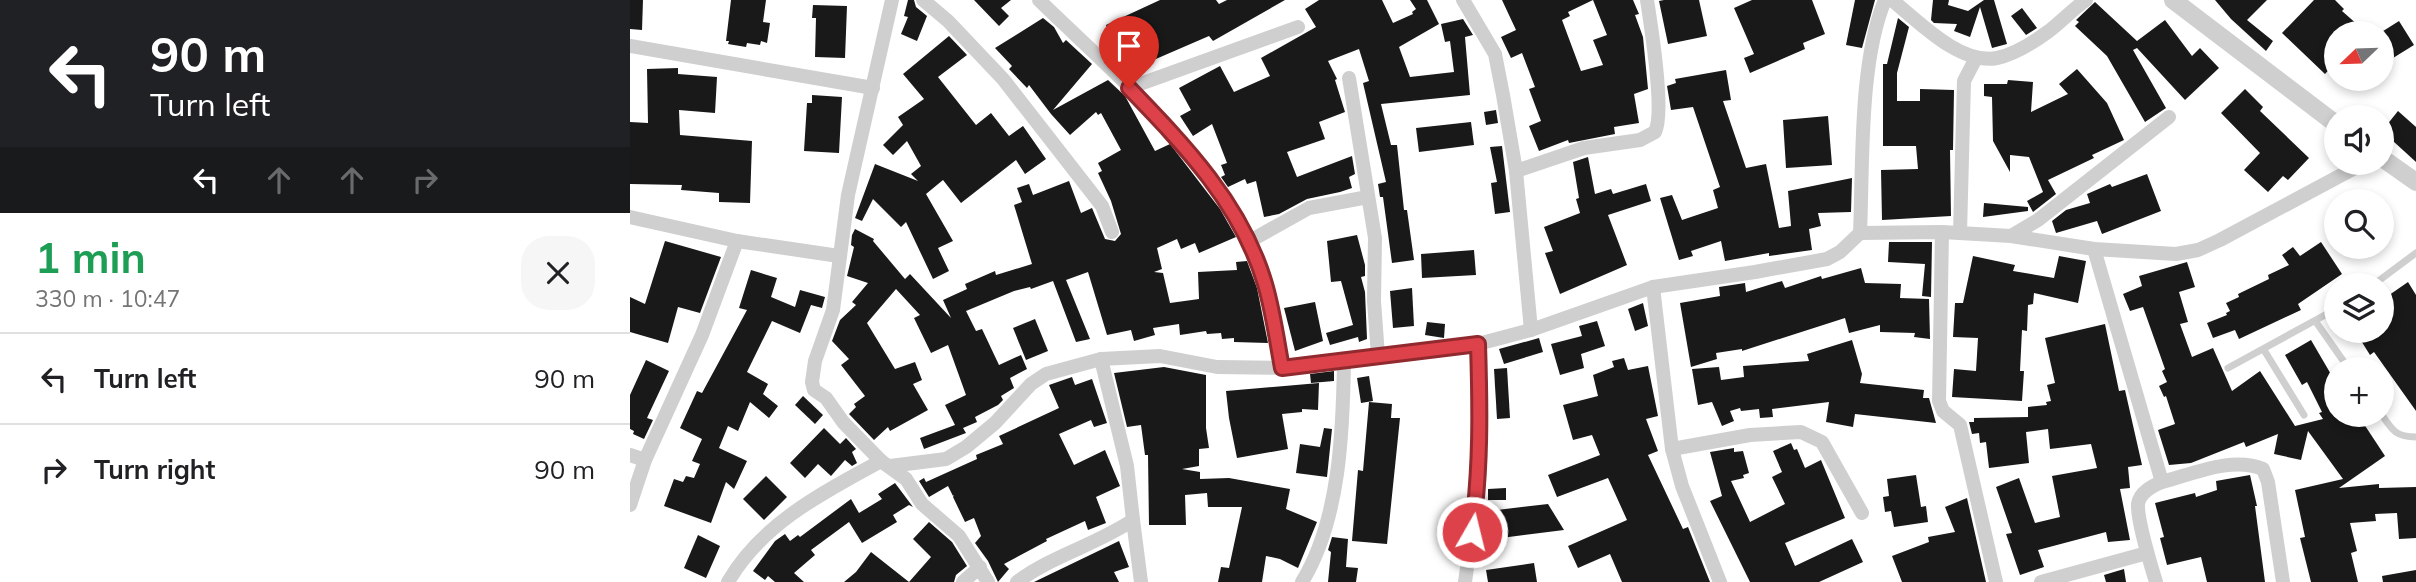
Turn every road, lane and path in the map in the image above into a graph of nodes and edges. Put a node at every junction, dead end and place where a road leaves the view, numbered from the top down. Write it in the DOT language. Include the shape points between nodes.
graph roads {
  1 [pos="892,0"];
  2 [pos="923,0"];
  3 [pos="1039,0"];
  4 [pos="1463,0"];
  5 [pos="1647,0"];
  6 [pos="1885,0"];
  7 [pos="1892,0"];
  8 [pos="2086,0"];
  9 [pos="2173,0"];
  10 [pos="1298,27"];
  11 [pos="630,46"];
  12 [pos="1976,58"];
  13 [pos="1349,78"];
  14 [pos="1129,88"];
  15 [pos="873,89"];
  16 [pos="2324,115"];
  17 [pos="2169,117"];
  18 [pos="2394,166"];
  19 [pos="1516,172"];
  20 [pos="2342,175"];
  21 [pos="2416,182"];
  22 [pos="1368,197"];
  23 [pos="630,217"];
  24 [pos="1112,232"];
  25 [pos="1942,232"];
  26 [pos="1860,233"];
  27 [pos="1960,233"];
  28 [pos="2011,236"];
  29 [pos="737,242"];
  30 [pos="1248,242"];
  31 [pos="2094,249"];
  32 [pos="2416,253"];
  33 [pos="839,256"];
  34 [pos="2389,273"];
  35 [pos="1653,287"];
  36 [pos="2324,317"];
  37 [pos="2316,322"];
  38 [pos="1531,330"];
  39 [pos="1478,344"];
  40 [pos="2264,349"];
  41 [pos="1378,356"];
  42 [pos="2341,357"];
  43 [pos="1101,359"];
  44 [pos="1344,360"];
  45 [pos="1282,368"];
  46 [pos="2228,368"];
  47 [pos="2304,415"];
  48 [pos="2390,427"];
  49 [pos="2416,437"];
  50 [pos="1672,449"];
  51 [pos="630,455"];
  52 [pos="645,460"];
  53 [pos="885,464"];
  54 [pos="2162,482"];
  55 [pos="630,505"];
  56 [pos="1862,513"];
  57 [pos="1133,520"];
  58 [pos="2147,553"];
  59 [pos="980,567"];
  60 [pos="734,580"];
  61 [pos="963,582"];
  62 [pos="988,582"];
  63 [pos="1017,582"];
  64 [pos="1141,582"];
  65 [pos="1302,582"];
  66 [pos="1465,582"];
  67 [pos="1720,582"];
  68 [pos="1996,582"];
  69 [pos="2041,582"];
  70 [pos="2156,582"];
  71 [pos="2283,582"];
  1 -- 15 [label="street"];
  2 -- 24 [label="street" via="1003,79 1102,206"];
  3 -- 14 [label="street"];
  4 -- 19 [label="street" via="1495,54"];
  5 -- 19 [label="street" via="1659,120 1655,132 1640,140 1584,148"];
  6 -- 26 [label="street" via="1877,19 1868,85"];
  7 -- 12 [label="street" via="1950,46"];
  8 -- 12 [label="street" via="2016,52"];
  9 -- 16 [label="street"];
  10 -- 14 [label="street"];
  11 -- 15 [label="street"];
  12 -- 27 [label="street" via="1964,81"];
  13 -- 22 [label="street"];
  14 -- 30 [label="street" via="1219,190"];
  15 -- 33 [label="street"];
  17 -- 28 [label="street"];
  18 -- 21 [label="street"];
  19 -- 38 [label="street"];
  20 -- 31 [label="street" via="2198,250 2176,254"];
  22 -- 30 [label="street" via="1309,208"];
  22 -- 41 [label="street" via="1375,238"];
  23 -- 29 [label="street"];
  25 -- 26 [label="street"];
  25 -- 27 [label="street"];
  25 -- 68 [label="street" via="1939,401 1960,425"];
  26 -- 35 [label="street" via="1827,259"];
  27 -- 28 [label="street"];
  28 -- 31 [label="street"];
  29 -- 33 [label="street"];
  29 -- 52 [label="street" via="702,335"];
  30 -- 45 [label="street" via="1266,284"];
  31 -- 54 [label="street"];
  32 -- 34 [label="lane"];
  33 -- 53 [label="street" via="834,310 812,382 814,390"];
  35 -- 38 [label="street"];
  35 -- 50 [label="street"];
  36 -- 37 [label="lane"];
  37 -- 40 [label="lane"];
  37 -- 42 [label="lane"];
  38 -- 39 [label="street"];
  39 -- 41 [label="street"];
  39 -- 66 [label="street" via="1479,484"];
  40 -- 46 [label="lane"];
  40 -- 47 [label="lane"];
  41 -- 44 [label="street"];
  43 -- 45 [label="street" via="1160,356 1217,367"];
  43 -- 53 [label="street" via="1046,374 995,423 946,459"];
  43 -- 57 [label="street" via="1127,466"];
  44 -- 45 [label="street"];
  44 -- 65 [label="street" via="1337,466 1324,534"];
  48 -- 49 [label="lane" via="2403,436"];
  50 -- 56 [label="street" via="1750,435 1801,432 1822,442"];
  50 -- 67 [label="street"];
  51 -- 52 [label="street"];
  52 -- 55 [label="street"];
  53 -- 59 [label="street" via="906,479 922,504 959,536"];
  53 -- 60 [label="street" via="806,502 768,533"];
  54 -- 58 [label="street" via="2151,486 2138,504"];
  54 -- 71 [label="street" via="2232,464 2263,469"];
  57 -- 63 [label="street"];
  57 -- 64 [label="street"];
  58 -- 69 [label="street"];
  58 -- 70 [label="street"];
  59 -- 61 [label="street"];
  59 -- 62 [label="street"];
}
